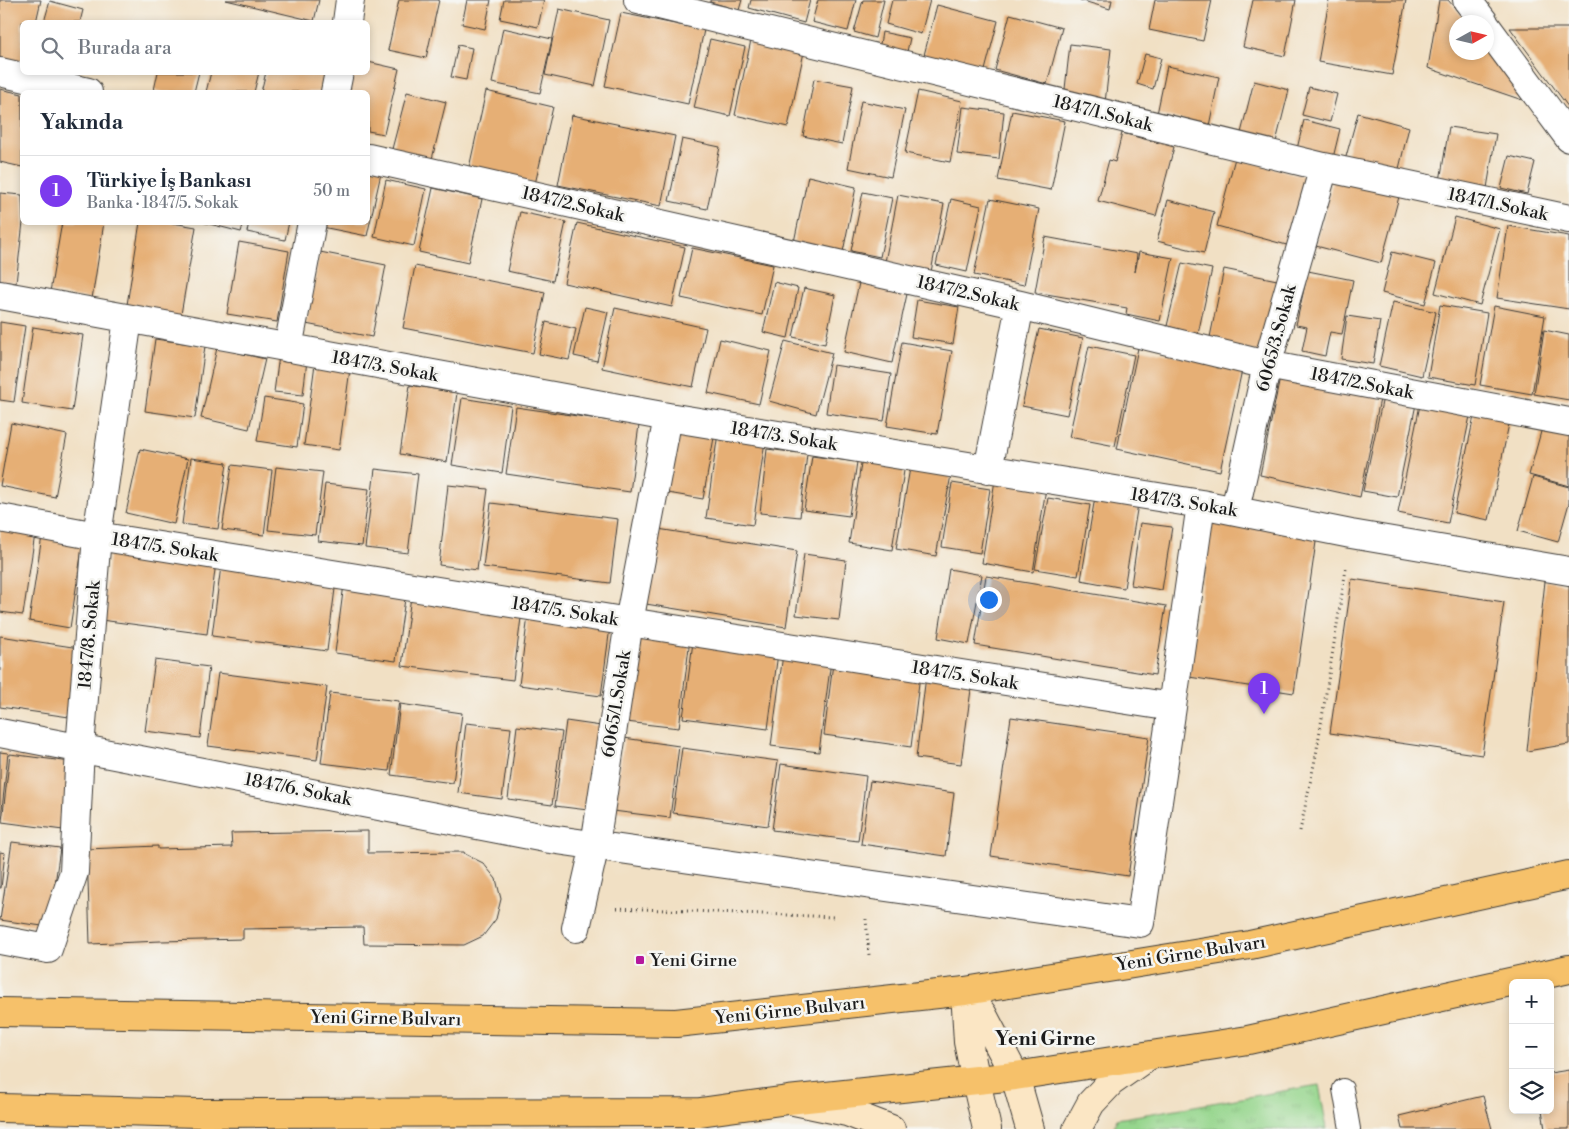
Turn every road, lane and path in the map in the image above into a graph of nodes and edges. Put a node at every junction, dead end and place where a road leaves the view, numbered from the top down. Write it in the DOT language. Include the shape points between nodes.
graph roads {
  1 [pos="350,0"];
  2 [pos="638,0"];
  3 [pos="1467,0"];
  4 [pos="1479,15"];
  5 [pos="347,20"];
  6 [pos="1494,37"];
  7 [pos="0,72"];
  8 [pos="338,75"];
  9 [pos="79,90"];
  10 [pos="335,90"];
  11 [pos="1569,138"];
  12 [pos="370,158"];
  13 [pos="1324,167"];
  14 [pos="1569,218"];
  15 [pos="311,225"];
  16 [pos="0,295"];
  17 [pos="1020,305"];
  18 [pos="128,319"];
  19 [pos="288,348"];
  20 [pos="1267,365"];
  21 [pos="668,417"];
  22 [pos="1569,422"];
  23 [pos="988,470"];
  24 [pos="1201,504"];
  25 [pos="1235,510"];
  26 [pos="0,518"];
  27 [pos="1351,534"];
  28 [pos="97,536"];
  29 [pos="1569,571"];
  30 [pos="629,622"];
  31 [pos="1172,707"];
  32 [pos="0,733"];
  33 [pos="80,748"];
  34 [pos="1300,831"];
  35 [pos="595,845"];
  36 [pos="1569,874"];
  37 [pos="865,884"];
  38 [pos="578,917"];
  39 [pos="836,917"];
  40 [pos="0,940"];
  41 [pos="869,955"];
  42 [pos="1569,968"];
  43 [pos="965,991"];
  44 [pos="0,1012"];
  45 [pos="1148,1056"];
  46 [pos="1015,1076"];
  47 [pos="976,1082"];
  48 [pos="1343,1089"];
  49 [pos="788,1100"];
  50 [pos="0,1108"];
  51 [pos="891,1129"];
  52 [pos="987,1129"];
  53 [pos="1030,1129"];
  54 [pos="1076,1129"];
  55 [pos="1350,1129"];
  1 -- 5 [label="street"];
  2 -- 13 [label="street, 1847/1.Sokak"];
  3 -- 4 [label="street"];
  6 -- 11 [label="street"];
  7 -- 9 [label="street"];
  8 -- 10 [label="street"];
  12 -- 17 [label="street, 1847/2.Sokak"];
  13 -- 14 [label="street, 1847/1.Sokak"];
  13 -- 20 [label="street, 6065/3.Sokak"];
  15 -- 19 [label="street"];
  16 -- 18 [label="street, 1847/3. Sokak"];
  17 -- 20 [label="street, 1847/2.Sokak"];
  17 -- 23 [label="street"];
  18 -- 19 [label="street, 1847/3. Sokak"];
  18 -- 28 [label="street, 1847/8. Sokak"];
  19 -- 21 [label="street, 1847/3. Sokak"];
  20 -- 22 [label="street, 1847/2.Sokak"];
  20 -- 25 [label="street, 6065/3.Sokak"];
  21 -- 23 [label="street, 1847/3. Sokak"];
  21 -- 30 [label="street, 6065/1.Sokak"];
  23 -- 24 [label="street, 1847/3. Sokak"];
  24 -- 25 [label="street, 1847/3. Sokak"];
  24 -- 31 [label="street"];
  25 -- 27 [label="street, 1847/3. Sokak"];
  26 -- 28 [label="street, 1847/5. Sokak"];
  27 -- 29 [label="street, 1847/3. Sokak"];
  27 -- 34 [label="path" via="1316,755"];
  28 -- 30 [label="street, 1847/5. Sokak"];
  28 -- 33 [label="street, 1847/8. Sokak"];
  30 -- 31 [label="street, 1847/5. Sokak"];
  30 -- 35 [label="street, 6065/1.Sokak"];
  31 -- 37 [label="street" via="1140,923"];
  32 -- 33 [label="street, 1847/6. Sokak"];
  33 -- 35 [label="street, 1847/6. Sokak"];
  33 -- 40 [label="street, 1847/8. Sokak" via="74,872 48,949"];
  35 -- 37 [label="street"];
  35 -- 38 [label="street, 6065/1.Sokak"];
  36 -- 43 [label="main road, Yeni Girne Bulvarı" via="1250,945"];
  37 -- 41 [label="path"];
  38 -- 39 [label="path"];
  42 -- 45 [label="main road" via="1248,1040"];
  43 -- 44 [label="main road, Yeni Girne Bulvarı" via="676,1023"];
  43 -- 46 [label="main road" via="983,1015"];
  43 -- 47 [label="main road" via="968,1042"];
  45 -- 46 [label="main road"];
  45 -- 54 [label="main road" via="1111,1082 1091,1103"];
  46 -- 47 [label="main road"];
  46 -- 53 [label="main road"];
  47 -- 49 [label="main road"];
  47 -- 52 [label="main road"];
  48 -- 55 [label="lane"];
  49 -- 50 [label="main road" via="700,1112 198,1113"];
  49 -- 51 [label="main road" via="847,1112"];
}
